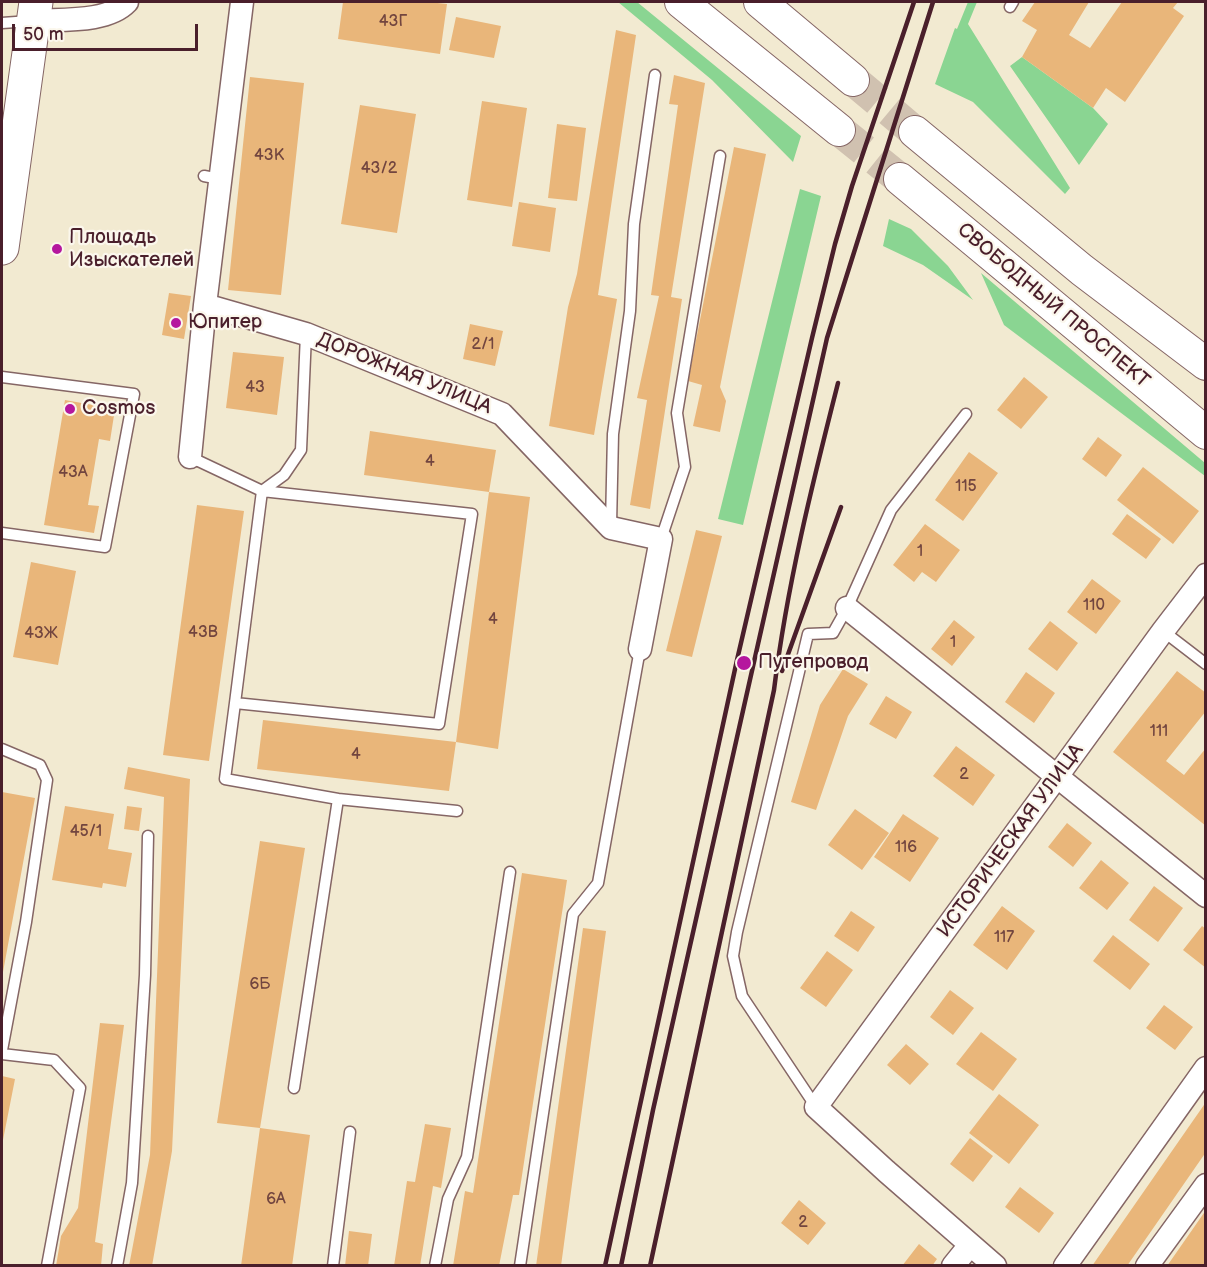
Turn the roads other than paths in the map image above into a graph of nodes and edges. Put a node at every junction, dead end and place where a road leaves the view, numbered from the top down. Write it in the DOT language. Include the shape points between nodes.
graph roads {
  1 [pos="127,2"];
  2 [pos="242,2"];
  3 [pos="681,2"];
  4 [pos="760,2"];
  5 [pos="35,11"];
  6 [pos="2,23"];
  7 [pos="655,75"];
  8 [pos="853,80"];
  9 [pos="839,130"];
  10 [pos="915,132"];
  11 [pos="720,156"];
  12 [pos="900,179"];
  13 [pos="2,239"];
  14 [pos="205,305"];
  15 [pos="306,334"];
  16 [pos="1206,364"];
  17 [pos="2,377"];
  18 [pos="966,414"];
  19 [pos="1206,433"];
  20 [pos="190,457"];
  21 [pos="262,491"];
  22 [pos="611,528"];
  23 [pos="2,534"];
  24 [pos="661,538"];
  25 [pos="1206,575"];
  26 [pos="847,608"];
  27 [pos="1162,631"];
  28 [pos="640,649"];
  29 [pos="1206,664"];
  30 [pos="235,703"];
  31 [pos="2,749"];
  32 [pos="1058,777"];
  33 [pos="338,799"];
  34 [pos="457,811"];
  35 [pos="148,836"];
  36 [pos="510,872"];
  37 [pos="1206,896"];
  38 [pos="2,1052"];
  39 [pos="1206,1068"];
  40 [pos="294,1088"];
  41 [pos="816,1107"];
  42 [pos="350,1132"];
  43 [pos="1206,1185"];
  44 [pos="970,1245"];
  45 [pos="47,1266"];
  46 [pos="117,1266"];
  47 [pos="333,1266"];
  48 [pos="435,1266"];
  49 [pos="520,1266"];
  50 [pos="953,1266"];
  51 [pos="994,1266"];
  52 [pos="1065,1266"];
  53 [pos="1147,1266"];
  1 -- 5 [label="street" via="101,17"];
  2 -- 14 [label="street" via="212,178"];
  3 -- 9 [label="main road"];
  4 -- 8 [label="main road"];
  5 -- 6 [label="lane"];
  5 -- 13 [label="main road"];
  7 -- 22 [label="lane" via="634,224 630,311 613,434"];
  10 -- 16 [label="main road" via="1082,270"];
  11 -- 24 [label="lane" via="677,413 685,467"];
  12 -- 19 [label="main road, СВОБОДНЫЙ ПРОСПЕКТ"];
  14 -- 15 [label="street, ДОРОЖНАЯ УЛИЦА"];
  14 -- 20 [label="street"];
  15 -- 21 [label="lane" via="301,450 284,475"];
  15 -- 22 [label="street, ДОРОЖНАЯ УЛИЦА" via="502,414"];
  17 -- 23 [label="lane" via="134,394 105,547"];
  18 -- 26 [label="lane" via="891,510"];
  20 -- 21 [label="lane"];
  21 -- 30 [label="lane"];
  21 -- 30 [label="lane" via="472,514 439,724"];
  22 -- 24 [label="street"];
  24 -- 28 [label="street"];
  25 -- 27 [label="street, ИСТОРИЧЕСКАЯ УЛИЦА"];
  26 -- 32 [label="street"];
  26 -- 41 [label="lane" via="833,633 808,634 736,932 734,956 742,996"];
  27 -- 29 [label="lane"];
  27 -- 32 [label="street, ИСТОРИЧЕСКАЯ УЛИЦА"];
  28 -- 49 [label="lane" via="598,883 573,914"];
  30 -- 33 [label="lane" via="225,779"];
  31 -- 38 [label="lane" via="40,765 47,780"];
  32 -- 37 [label="street"];
  32 -- 41 [label="street, ИСТОРИЧЕСКАЯ УЛИЦА"];
  33 -- 34 [label="lane"];
  33 -- 40 [label="lane"];
  35 -- 46 [label="lane" via="145,975 132,1183"];
  36 -- 48 [label="lane" via="467,1156 448,1199"];
  38 -- 45 [label="lane" via="54,1060 80,1088"];
  39 -- 52 [label="street"];
  41 -- 44 [label="street"];
  42 -- 47 [label="lane"];
  43 -- 53 [label="street"];
  44 -- 50 [label="street"];
  44 -- 51 [label="street"];
}
